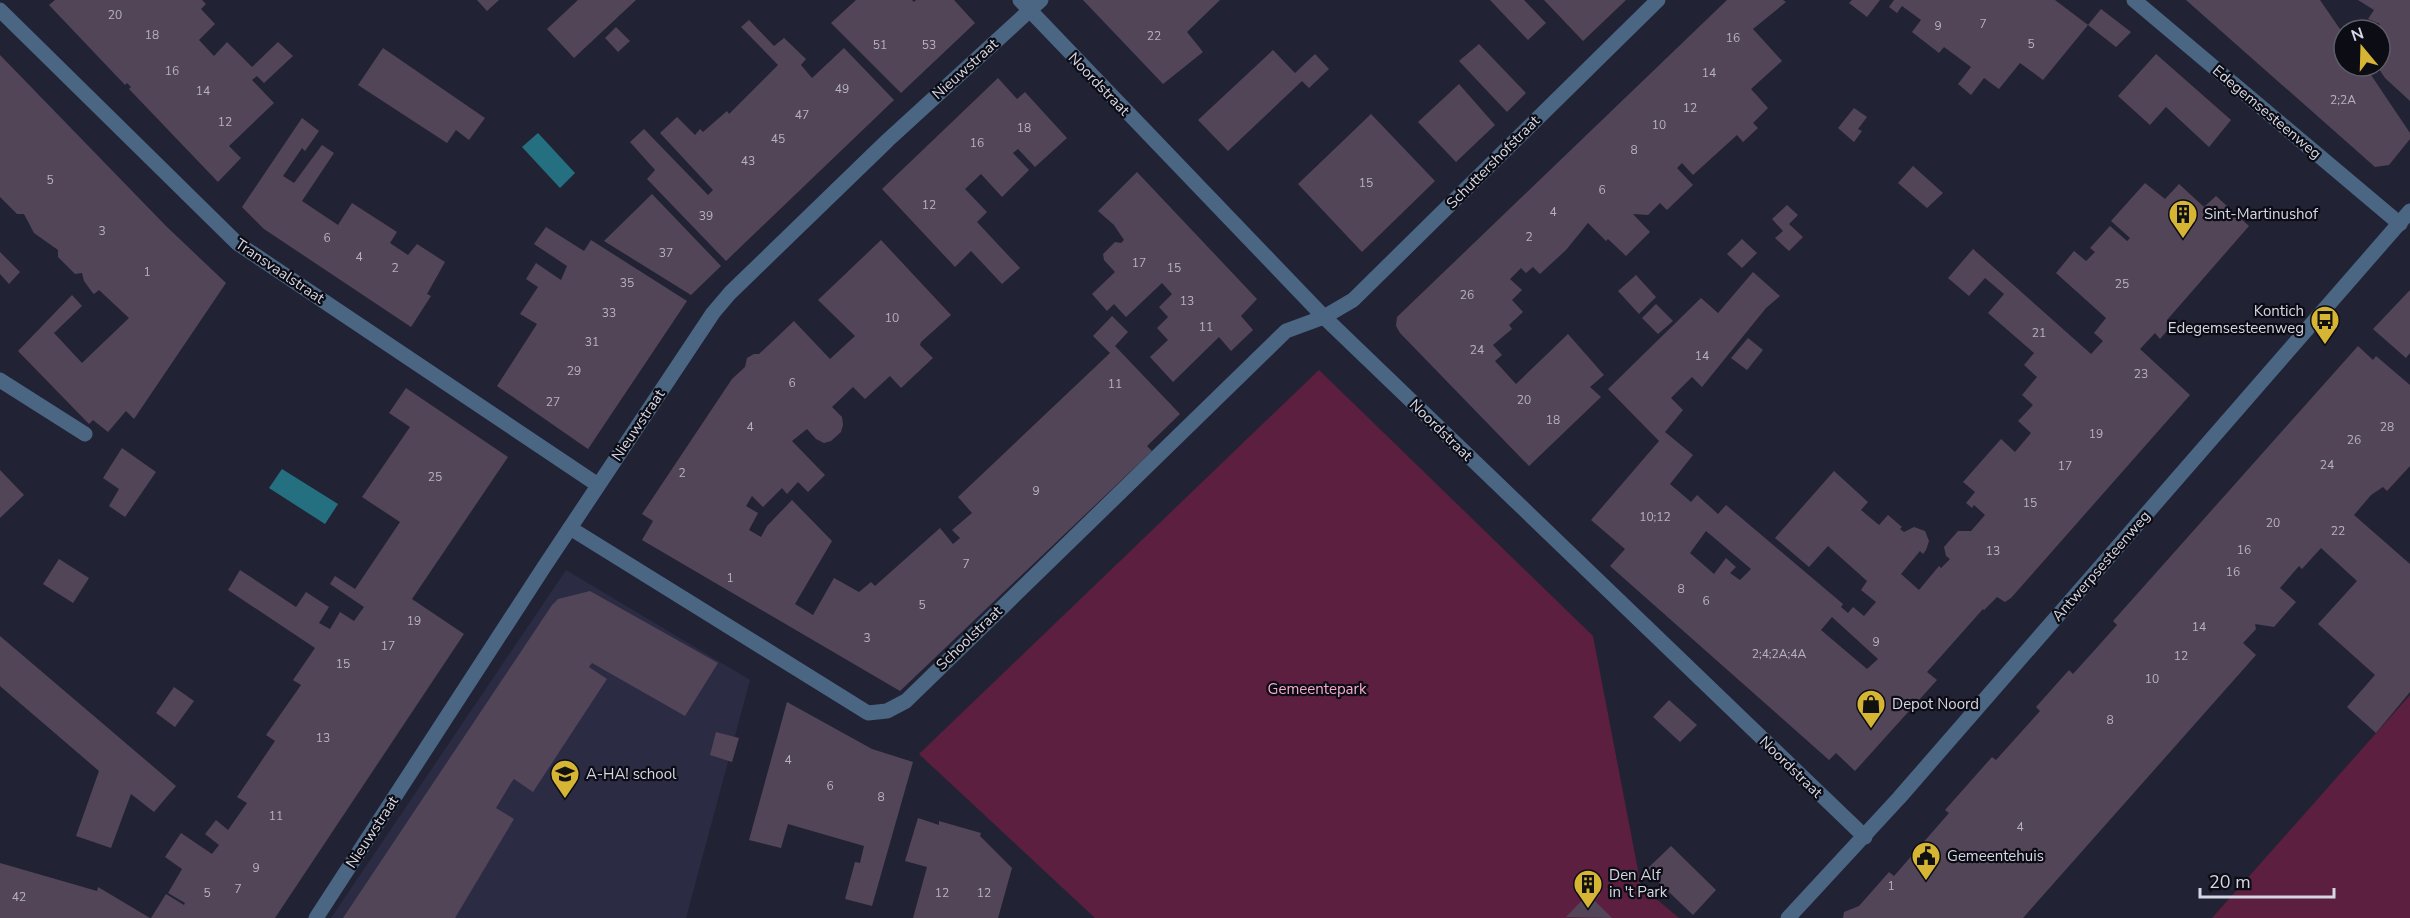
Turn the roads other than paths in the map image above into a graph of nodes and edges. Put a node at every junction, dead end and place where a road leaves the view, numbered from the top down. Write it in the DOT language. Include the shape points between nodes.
graph roads {
  1 [pos="1041,0"];
  2 [pos="1658,0"];
  3 [pos="2134,0"];
  4 [pos="1024,6"];
  5 [pos="0,10"];
  6 [pos="2410,211"];
  7 [pos="2400,224"];
  8 [pos="1324,317"];
  9 [pos="0,380"];
  10 [pos="85,434"];
  11 [pos="598,485"];
  12 [pos="570,528"];
  13 [pos="1865,837"];
  14 [pos="316,918"];
  15 [pos="1788,918"];
  1 -- 4 [label="street, Nieuwstraat"];
  2 -- 8 [label="street, Schuttershofstraat" via="1353,300"];
  3 -- 7 [label="street, Edegemsesteenweg"];
  4 -- 8 [label="street, Noordstraat"];
  4 -- 11 [label="street, Nieuwstraat" via="730,293"];
  5 -- 11 [label="street, Transvaalstraat" via="237,243"];
  6 -- 7 [label="street, Antwerpsesteenweg"];
  7 -- 13 [label="street, Antwerpsesteenweg"];
  8 -- 12 [label="street, Schoolstraat" via="1286,331 906,701 887,711 868,713"];
  8 -- 13 [label="street, Noordstraat"];
  9 -- 10 [label="street"];
  11 -- 12 [label="street, Nieuwstraat"];
  12 -- 14 [label="street, Nieuwstraat"];
  13 -- 15 [label="street, Antwerpsesteenweg"];
}
